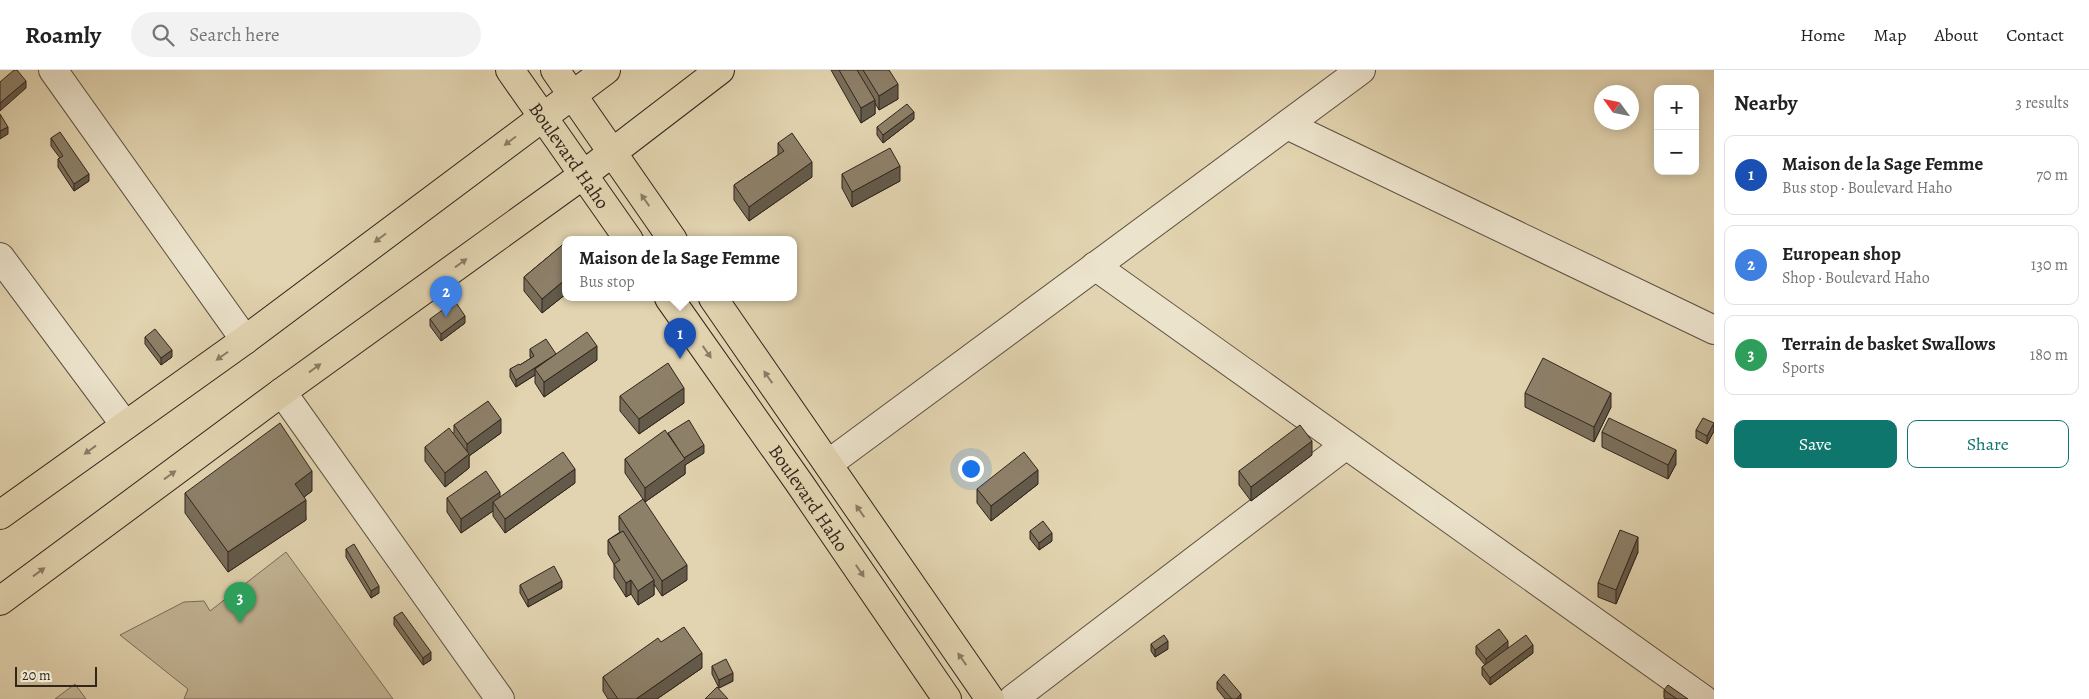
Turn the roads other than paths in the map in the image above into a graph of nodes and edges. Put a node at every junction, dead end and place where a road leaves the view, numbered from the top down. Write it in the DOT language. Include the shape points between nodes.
graph roads {
  1 [pos="53,70"];
  2 [pos="510,70"];
  3 [pos="555,70"];
  4 [pos="606,70"];
  5 [pos="720,70"];
  6 [pos="1361,70"];
  7 [pos="572,95"];
  8 [pos="542,117"];
  9 [pos="1287,125"];
  10 [pos="612,152"];
  11 [pos="583,175"];
  12 [pos="626,236"];
  13 [pos="670,236"];
  14 [pos="0,257"];
  15 [pos="1095,266"];
  16 [pos="671,301"];
  17 [pos="715,301"];
  18 [pos="1714,330"];
  19 [pos="245,340"];
  20 [pos="282,392"];
  21 [pos="125,425"];
  22 [pos="1346,445"];
  23 [pos="828,464"];
  24 [pos="0,515"];
  25 [pos="0,601"];
  26 [pos="500,699"];
  27 [pos="947,699"];
  28 [pos="990,699"];
  29 [pos="1014,699"];
  30 [pos="1703,699"];
  1 -- 19 [label="street"];
  2 -- 8 [label="main road, Boulevard Haho"];
  3 -- 7 [label="main road, Boulevard Haho"];
  4 -- 7 [label="main road"];
  5 -- 10 [label="main road"];
  6 -- 9 [label="street"];
  7 -- 8 [label="main road"];
  7 -- 10 [label="main road, Boulevard Haho"];
  8 -- 11 [label="main road, Boulevard Haho"];
  8 -- 19 [label="main road, one-way"];
  9 -- 15 [label="street"];
  9 -- 18 [label="street"];
  10 -- 11 [label="main road"];
  13 -- 10 [label="main road, Boulevard Haho, one-way"];
  11 -- 12 [label="main road, Boulevard Haho"];
  20 -- 11 [label="main road, one-way"];
  14 -- 21 [label="street"];
  15 -- 22 [label="street"];
  15 -- 23 [label="street"];
  16 -- 27 [label="main road, Boulevard Haho, one-way"];
  23 -- 17 [label="main road, Boulevard Haho, one-way"];
  19 -- 21 [label="main road, one-way"];
  25 -- 20 [label="main road, one-way"];
  20 -- 26 [label="street"];
  21 -- 24 [label="main road, one-way"];
  22 -- 29 [label="street"];
  22 -- 30 [label="street"];
  28 -- 23 [label="main road, Boulevard Haho, one-way"];
}
